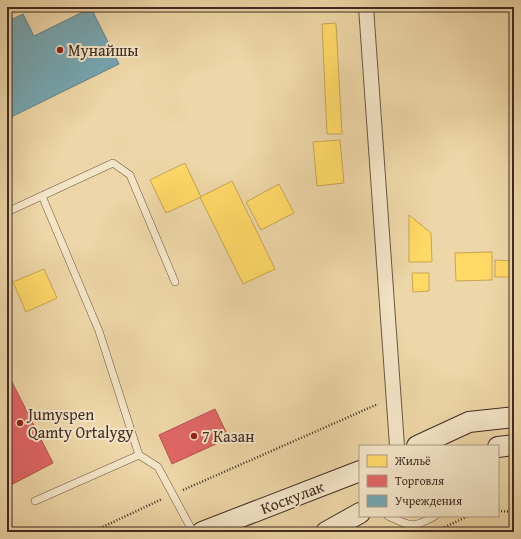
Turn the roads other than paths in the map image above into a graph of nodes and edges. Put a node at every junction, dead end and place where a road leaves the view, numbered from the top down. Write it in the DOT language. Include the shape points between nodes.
graph roads {
  1 [pos="366,7"];
  2 [pos="42,196"];
  3 [pos="7,212"];
  4 [pos="175,282"];
  5 [pos="514,416"];
  6 [pos="397,445"];
  7 [pos="419,445"];
  8 [pos="514,445"];
  9 [pos="499,447"];
  10 [pos="139,455"];
  11 [pos="359,471"];
  12 [pos="35,501"];
  13 [pos="359,514"];
  14 [pos="391,517"];
  15 [pos="433,517"];
  16 [pos="193,532"];
  17 [pos="202,532"];
  18 [pos="326,532"];
  1 -- 6 [label="street"];
  2 -- 3 [label="lane"];
  2 -- 4 [label="lane" via="113,163 130,175"];
  2 -- 10 [label="lane" via="99,331"];
  5 -- 7 [label="street" via="469,422"];
  8 -- 9 [label="street"];
  10 -- 12 [label="lane"];
  10 -- 16 [label="lane" via="158,467"];
  11 -- 17 [label="street, Коскулак"];
  13 -- 18 [label="street"];
  14 -- 15 [label="lane" via="413,525 420,525"];
}
